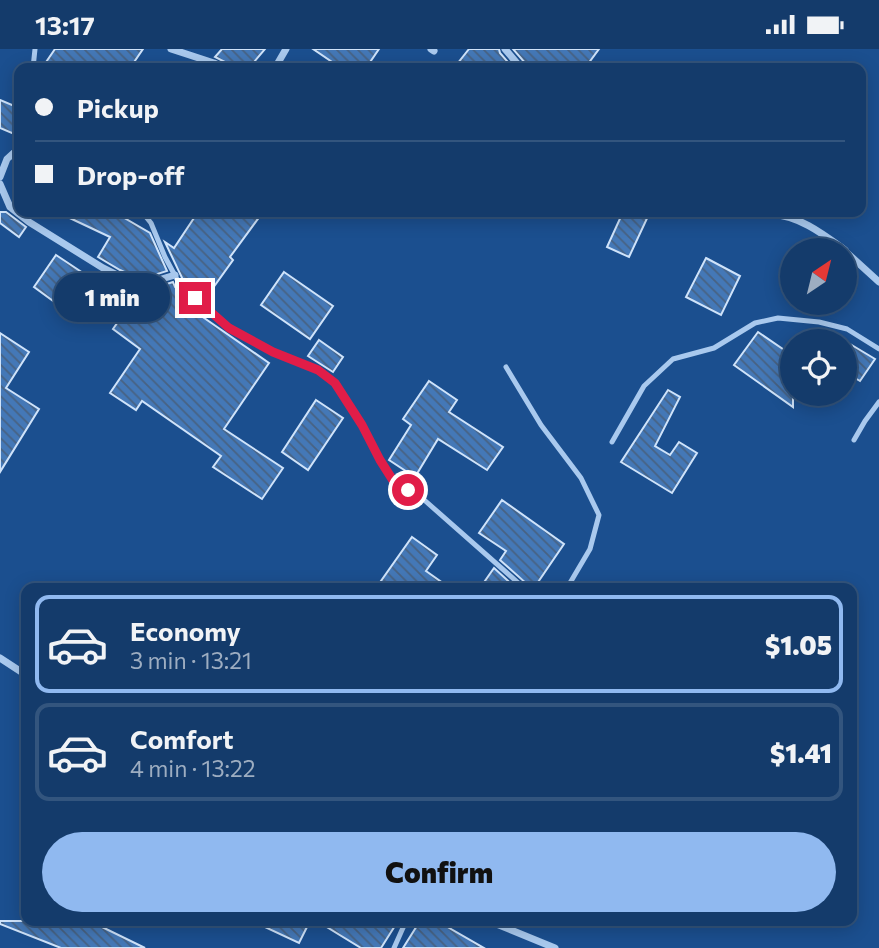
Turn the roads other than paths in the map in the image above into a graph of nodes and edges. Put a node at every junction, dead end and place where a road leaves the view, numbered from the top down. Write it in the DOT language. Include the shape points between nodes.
graph roads {
  1 [pos="171,49"];
  2 [pos="505,49"];
  3 [pos="214,63"];
  4 [pos="517,63"];
  5 [pos="14,153"];
  6 [pos="0,177"];
  7 [pos="0,184"];
  8 [pos="14,210"];
  9 [pos="23,217"];
  10 [pos="146,217"];
  11 [pos="785,217"];
  12 [pos="828,238"];
  13 [pos="858,262"];
  14 [pos="174,275"];
  15 [pos="879,282"];
  16 [pos="879,349"];
  17 [pos="506,367"];
  18 [pos="879,402"];
  19 [pos="854,440"];
  20 [pos="612,442"];
  21 [pos="518,583"];
  22 [pos="570,583"];
  23 [pos="0,658"];
  24 [pos="21,672"];
  25 [pos="404,926"];
  26 [pos="501,926"];
  27 [pos="394,948"];
  28 [pos="555,948"];
  1 -- 3 [label="street"];
  2 -- 4 [label="street"];
  5 -- 6 [label="street"];
  7 -- 8 [label="street"];
  9 -- 14 [label="street" via="131,282 145,284"];
  10 -- 14 [label="lane"];
  11 -- 12 [label="street"];
  13 -- 15 [label="street"];
  14 -- 21 [label="lane" via="229,328 318,370 335,383 394,482 422,498"];
  16 -- 20 [label="lane" via="848,329 819,321 778,318 755,323 714,348 673,359 644,386"];
  17 -- 22 [label="lane" via="581,478 599,515 590,548"];
  18 -- 19 [label="lane"];
  23 -- 24 [label="street"];
  25 -- 27 [label="lane"];
  26 -- 28 [label="street"];
}
